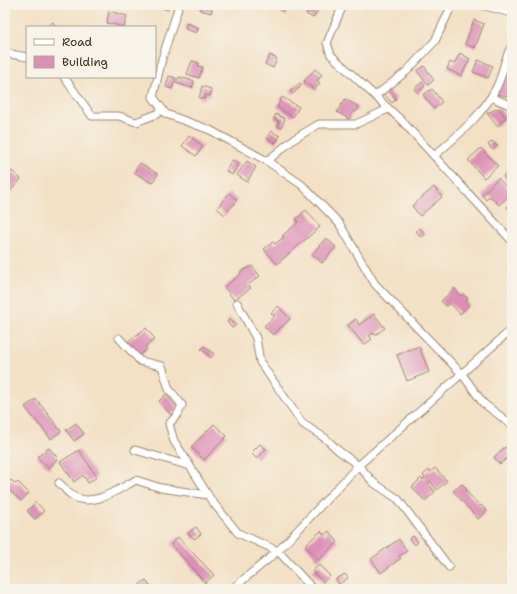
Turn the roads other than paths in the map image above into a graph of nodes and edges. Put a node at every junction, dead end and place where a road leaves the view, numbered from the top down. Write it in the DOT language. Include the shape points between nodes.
graph roads {
  1 [pos="179,5"];
  2 [pos="343,5"];
  3 [pos="452,5"];
  4 [pos="482,5"];
  5 [pos="512,13"];
  6 [pos="512,46"];
  7 [pos="5,53"];
  8 [pos="26,57"];
  9 [pos="65,78"];
  10 [pos="375,96"];
  11 [pos="491,96"];
  12 [pos="512,106"];
  13 [pos="388,108"];
  14 [pos="162,109"];
  15 [pos="434,156"];
  16 [pos="267,161"];
  17 [pos="512,241"];
  18 [pos="237,303"];
  19 [pos="512,329"];
  20 [pos="120,338"];
  21 [pos="462,374"];
  22 [pos="512,425"];
  23 [pos="136,450"];
  24 [pos="190,466"];
  25 [pos="359,466"];
  26 [pos="59,483"];
  27 [pos="208,495"];
  28 [pos="278,551"];
  29 [pos="449,567"];
  30 [pos="232,589"];
  31 [pos="313,589"];
  1 -- 14 [label="street" via="152,97"];
  2 -- 10 [label="street" via="327,42 331,55"];
  3 -- 10 [label="street" via="435,42 407,70"];
  4 -- 5 [label="street"];
  6 -- 11 [label="street" via="506,55 497,88"];
  7 -- 8 [label="street"];
  9 -- 14 [label="street" via="92,116 119,116 136,122 157,114"];
  10 -- 13 [label="street"];
  11 -- 12 [label="street"];
  11 -- 15 [label="street" via="467,126"];
  13 -- 15 [label="street"];
  13 -- 16 [label="street" via="356,124 319,124 294,139"];
  14 -- 16 [label="street" via="166,114 210,130"];
  15 -- 17 [label="street"];
  16 -- 21 [label="street" via="302,185 339,223 375,284"];
  18 -- 25 [label="street" via="256,338 260,362 303,424"];
  19 -- 21 [label="street"];
  20 -- 24 [label="street" via="140,361 162,366 169,390 182,405 169,424 174,441"];
  21 -- 22 [label="street" via="483,403"];
  21 -- 25 [label="street"];
  23 -- 24 [label="street"];
  24 -- 27 [label="street"];
  25 -- 28 [label="street"];
  25 -- 29 [label="street" via="374,483 398,500"];
  26 -- 27 [label="street" via="71,495 91,501 136,480 161,488"];
  27 -- 28 [label="street" via="238,532"];
  28 -- 30 [label="street"];
  28 -- 31 [label="street"];
}
